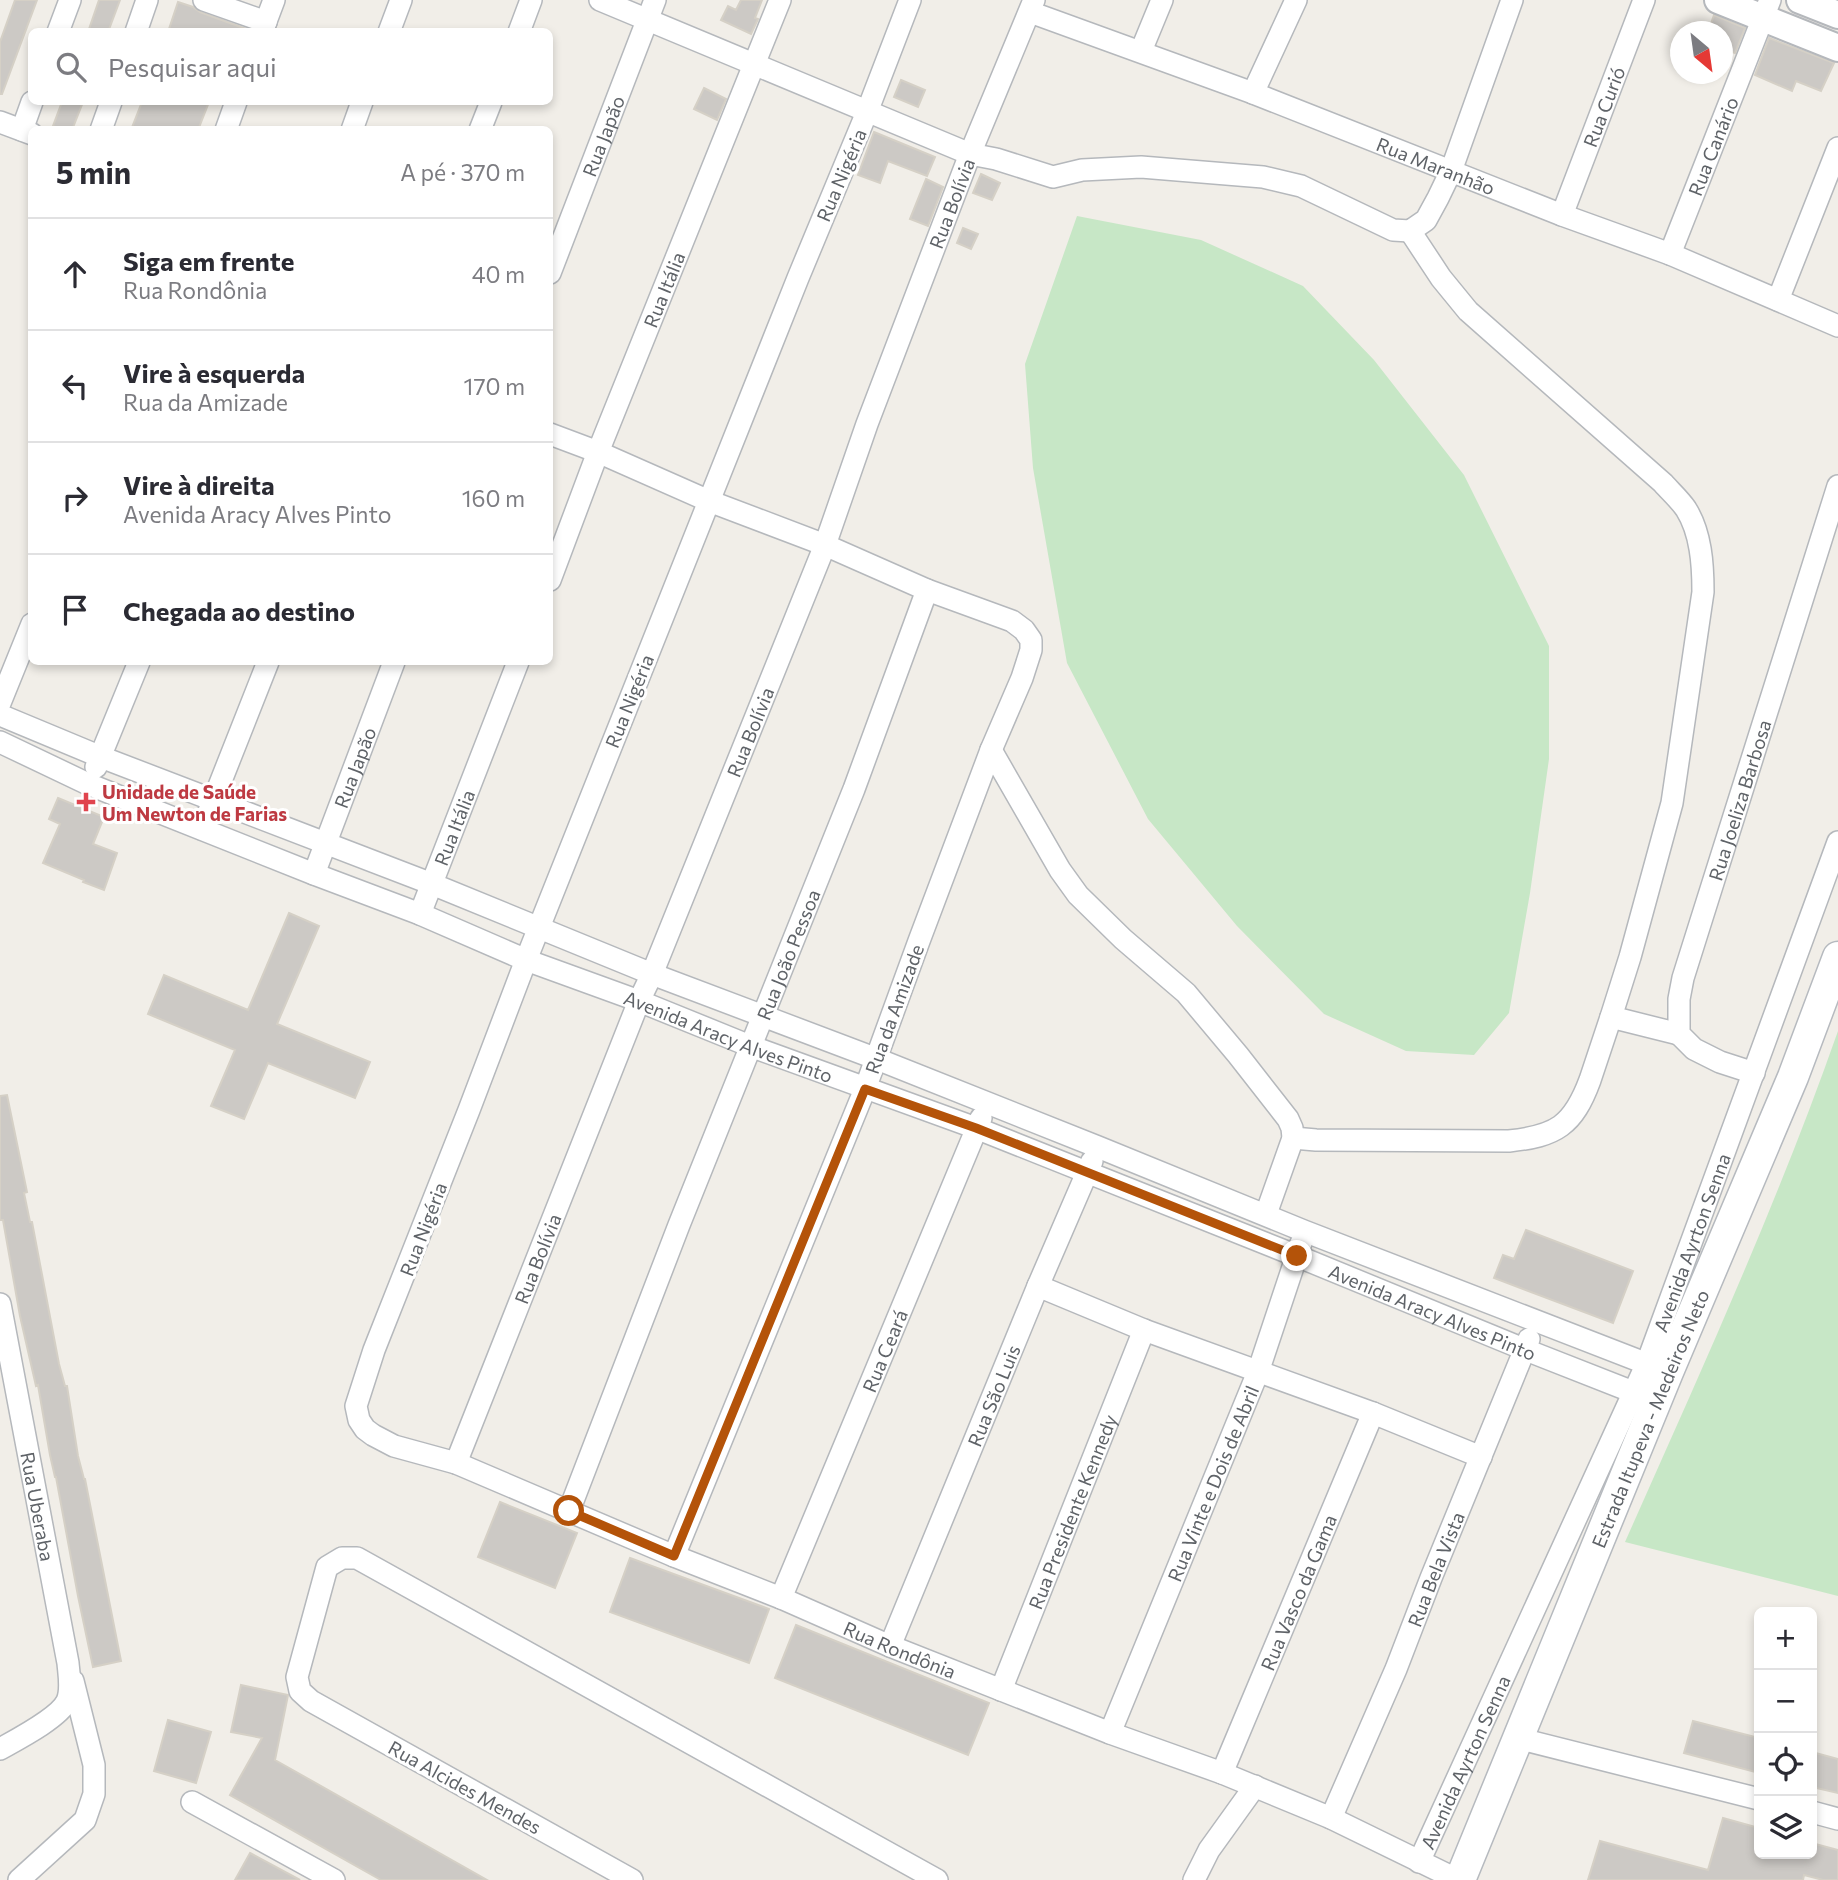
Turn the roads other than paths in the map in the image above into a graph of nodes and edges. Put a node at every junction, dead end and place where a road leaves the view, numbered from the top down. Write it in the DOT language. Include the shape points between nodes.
graph roads {
  1 [pos="70,0"];
  2 [pos="147,0"];
  3 [pos="204,0"];
  4 [pos="274,0"];
  5 [pos="401,0"];
  6 [pos="531,0"];
  7 [pos="600,0"];
  8 [pos="780,0"];
  9 [pos="911,0"];
  10 [pos="1162,0"];
  11 [pos="1296,0"];
  12 [pos="1512,0"];
  13 [pos="1644,0"];
  14 [pos="1718,0"];
  15 [pos="1800,0"];
  16 [pos="1032,6"];
  17 [pos="1767,9"];
  18 [pos="652,10"];
  19 [pos="1838,15"];
  20 [pos="264,27"];
  21 [pos="60,28"];
  22 [pos="137,28"];
  23 [pos="390,28"];
  24 [pos="520,28"];
  25 [pos="1838,48"];
  26 [pos="1140,51"];
  27 [pos="754,64"];
  28 [pos="1253,93"];
  29 [pos="32,105"];
  30 [pos="110,105"];
  31 [pos="235,105"];
  32 [pos="361,105"];
  33 [pos="490,105"];
  34 [pos="867,112"];
  35 [pos="0,122"];
  36 [pos="28,126"];
  37 [pos="102,126"];
  38 [pos="227,126"];
  39 [pos="353,126"];
  40 [pos="482,126"];
  41 [pos="27,132"];
  42 [pos="1838,148"];
  43 [pos="970,154"];
  44 [pos="1451,171"];
  45 [pos="1562,215"];
  46 [pos="1410,231"];
  47 [pos="1670,254"];
  48 [pos="553,265"];
  49 [pos="1778,300"];
  50 [pos="1838,326"];
  51 [pos="553,435"];
  52 [pos="598,452"];
  53 [pos="1838,486"];
  54 [pos="709,501"];
  55 [pos="825,545"];
  56 [pos="553,572"];
  57 [pos="927,590"];
  58 [pos="28,634"];
  59 [pos="138,665"];
  60 [pos="267,665"];
  61 [pos="393,665"];
  62 [pos="517,665"];
  63 [pos="0,703"];
  64 [pos="0,715"];
  65 [pos="0,742"];
  66 [pos="991,750"];
  67 [pos="102,757"];
  68 [pos="88,784"];
  69 [pos="214,800"];
  70 [pos="202,829"];
  71 [pos="1838,842"];
  72 [pos="326,844"];
  73 [pos="314,874"];
  74 [pos="432,884"];
  75 [pos="420,914"];
  76 [pos="539,929"];
  77 [pos="1838,957"];
  78 [pos="526,960"];
  79 [pos="652,974"];
  80 [pos="639,1001"];
  81 [pos="763,1015"];
  82 [pos="1611,1017"];
  83 [pos="1679,1034"];
  84 [pos="750,1046"];
  85 [pos="877,1059"];
  86 [pos="1754,1073"];
  87 [pos="865,1089"];
  88 [pos="987,1103"];
  89 [pos="976,1128"];
  90 [pos="1293,1138"];
  91 [pos="1098,1147"];
  92 [pos="1087,1173"];
  93 [pos="1266,1214"];
  94 [pos="1304,1231"];
  95 [pos="1297,1256"];
  96 [pos="1038,1286"];
  97 [pos="0,1304"];
  98 [pos="1535,1320"];
  99 [pos="1144,1330"];
  100 [pos="1526,1350"];
  101 [pos="1657,1367"];
  102 [pos="1258,1372"];
  103 [pos="1645,1397"];
  104 [pos="356,1406"];
  105 [pos="1373,1413"];
  106 [pos="1481,1457"];
  107 [pos="456,1463"];
  108 [pos="569,1511"];
  109 [pos="674,1556"];
  110 [pos="781,1598"];
  111 [pos="890,1646"];
  112 [pos="68,1663"];
  113 [pos="1001,1690"];
  114 [pos="1111,1733"];
  115 [pos="1517,1738"];
  116 [pos="0,1749"];
  117 [pos="1222,1773"];
  118 [pos="1255,1786"];
  119 [pos="1754,1798"];
  120 [pos="192,1802"];
  121 [pos="1817,1813"];
  122 [pos="1331,1818"];
  123 [pos="1838,1819"];
  124 [pos="1419,1862"];
  125 [pos="19,1880"];
  126 [pos="334,1880"];
  127 [pos="632,1880"];
  128 [pos="937,1880"];
  129 [pos="1194,1880"];
  130 [pos="1459,1880"];
  1 -- 21 [label="street"];
  2 -- 22 [label="street"];
  3 -- 20 [label="street"];
  4 -- 20 [label="street"];
  5 -- 23 [label="street"];
  6 -- 24 [label="street"];
  7 -- 18 [label="street"];
  8 -- 27 [label="street, Rua Itália"];
  9 -- 34 [label="street, Rua Nigéria"];
  10 -- 26 [label="street"];
  11 -- 28 [label="street"];
  12 -- 44 [label="street"];
  13 -- 45 [label="street, Rua Curió"];
  14 -- 17 [label="street"];
  15 -- 19 [label="street"];
  16 -- 26 [label="street, Rua Maranhão"];
  16 -- 43 [label="street, Rua Bolívia"];
  17 -- 25 [label="street"];
  17 -- 47 [label="street, Rua Canário"];
  18 -- 27 [label="street"];
  18 -- 48 [label="street, Rua Japão"];
  26 -- 28 [label="street, Rua Maranhão"];
  27 -- 34 [label="street"];
  27 -- 52 [label="street, Rua Itália"];
  28 -- 44 [label="street, Rua Maranhão"];
  29 -- 36 [label="street"];
  30 -- 37 [label="street"];
  31 -- 38 [label="street"];
  32 -- 39 [label="street"];
  33 -- 40 [label="street"];
  34 -- 43 [label="street"];
  34 -- 54 [label="street, Rua Nigéria"];
  35 -- 41 [label="street"];
  42 -- 49 [label="street"];
  43 -- 46 [label="street" via="1053,177 1082,170 1141,167 1264,177 1301,186 1393,230"];
  43 -- 55 [label="street, Rua Bolívia"];
  44 -- 45 [label="street, Rua Maranhão"];
  44 -- 46 [label="street" via="1426,220"];
  45 -- 47 [label="street, Rua Maranhão"];
  46 -- 82 [label="street" via="1468,311 1663,483 1686,509 1697,534 1703,592 1672,803"];
  47 -- 49 [label="street, Rua Maranhão"];
  49 -- 50 [label="street, Rua Maranhão"];
  51 -- 52 [label="street"];
  52 -- 54 [label="street"];
  52 -- 56 [label="street, Rua Itália"];
  53 -- 83 [label="street, Rua Joeliza Barbosa" via="1683,978"];
  54 -- 55 [label="street"];
  54 -- 76 [label="street, Rua Nigéria"];
  55 -- 57 [label="street"];
  55 -- 79 [label="street, Rua Bolívia"];
  57 -- 66 [label="street, Rua da Amizade" via="1012,621 1031,640 1022,678"];
  57 -- 81 [label="street, Rua João Pessoa"];
  58 -- 63 [label="street"];
  59 -- 67 [label="street"];
  60 -- 69 [label="street"];
  61 -- 72 [label="street, Rua Japão"];
  62 -- 74 [label="street, Rua Itália"];
  64 -- 67 [label="street, Avenida Aracy Alves Pinto"];
  65 -- 68 [label="street, Avenida Aracy Alves Pinto"];
  66 -- 85 [label="street, Rua da Amizade"];
  66 -- 90 [label="street" via="1079,895 1186,993 1277,1103"];
  67 -- 68 [label="street"];
  67 -- 69 [label="street, Avenida Aracy Alves Pinto"];
  68 -- 70 [label="street, Avenida Aracy Alves Pinto"];
  69 -- 70 [label="street"];
  69 -- 72 [label="street, Avenida Aracy Alves Pinto"];
  70 -- 73 [label="street, Avenida Aracy Alves Pinto"];
  71 -- 86 [label="street, Avenida Ayrton Senna"];
  72 -- 73 [label="street, Rua Japão"];
  72 -- 74 [label="street, Avenida Aracy Alves Pinto"];
  73 -- 75 [label="street, Avenida Aracy Alves Pinto"];
  74 -- 75 [label="street, Rua Itália"];
  74 -- 76 [label="street, Avenida Aracy Alves Pinto"];
  75 -- 78 [label="street, Avenida Aracy Alves Pinto"];
  76 -- 78 [label="street, Rua Nigéria"];
  76 -- 79 [label="street, Avenida Aracy Alves Pinto"];
  77 -- 101 [label="main road, Estrada Itupeva - Medeiros Neto" via="1793,1077"];
  78 -- 80 [label="street, Avenida Aracy Alves Pinto"];
  78 -- 104 [label="street, Rua Nigéria"];
  79 -- 80 [label="street, Rua Bolívia"];
  79 -- 81 [label="street, Avenida Aracy Alves Pinto"];
  80 -- 84 [label="street, Avenida Aracy Alves Pinto"];
  80 -- 107 [label="street, Rua Bolívia"];
  81 -- 84 [label="street, Rua João Pessoa"];
  81 -- 85 [label="street, Avenida Aracy Alves Pinto"];
  82 -- 83 [label="street"];
  82 -- 90 [label="street" via="1582,1101 1572,1117 1534,1138"];
  83 -- 86 [label="street" via="1694,1049"];
  84 -- 87 [label="street, Avenida Aracy Alves Pinto"];
  84 -- 108 [label="street, Rua João Pessoa"];
  85 -- 87 [label="street, Rua da Amizade"];
  85 -- 88 [label="street, Avenida Aracy Alves Pinto"];
  86 -- 101 [label="street, Avenida Ayrton Senna"];
  87 -- 89 [label="street, Avenida Aracy Alves Pinto"];
  87 -- 109 [label="street, Rua da Amizade"];
  88 -- 89 [label="street, Rua Ceará"];
  88 -- 91 [label="street, Avenida Aracy Alves Pinto"];
  89 -- 92 [label="street, Avenida Aracy Alves Pinto"];
  89 -- 110 [label="street, Rua Ceará"];
  90 -- 93 [label="street"];
  91 -- 92 [label="street, Rua São Luis"];
  91 -- 93 [label="street, Avenida Aracy Alves Pinto"];
  92 -- 95 [label="street, Avenida Aracy Alves Pinto"];
  92 -- 96 [label="street, Rua São Luis"];
  93 -- 94 [label="street, Avenida Aracy Alves Pinto"];
  94 -- 95 [label="street, Rua Vinte e Dois de Abril"];
  94 -- 98 [label="street, Avenida Aracy Alves Pinto"];
  95 -- 100 [label="street, Avenida Aracy Alves Pinto"];
  95 -- 102 [label="street, Rua Vinte e Dois de Abril"];
  96 -- 99 [label="street"];
  96 -- 111 [label="street, Rua São Luis"];
  97 -- 112 [label="street, Rua Uberaba"];
  98 -- 100 [label="street, Rua Bela Vista"];
  98 -- 101 [label="street, Avenida Aracy Alves Pinto"];
  99 -- 102 [label="street"];
  99 -- 113 [label="street, Rua Presidente Kennedy"];
  100 -- 103 [label="street, Avenida Aracy Alves Pinto"];
  100 -- 106 [label="street, Rua Bela Vista"];
  101 -- 103 [label="main road, Estrada Itupeva - Medeiros Neto"];
  102 -- 105 [label="street"];
  102 -- 114 [label="street, Rua Vinte e Dois de Abril"];
  103 -- 115 [label="main road, Estrada Itupeva - Medeiros Neto"];
  103 -- 124 [label="street, Avenida Ayrton Senna"];
  104 -- 107 [label="street, Rua Rondônia" via="359,1420 373,1435 394,1446"];
  105 -- 106 [label="street"];
  105 -- 117 [label="street, Rua Vasco da Gama"];
  106 -- 122 [label="street, Rua Bela Vista"];
  107 -- 108 [label="street, Rua Rondônia"];
  108 -- 109 [label="street, Rua Rondônia"];
  109 -- 110 [label="street, Rua Rondônia"];
  110 -- 111 [label="street, Rua Rondônia"];
  111 -- 113 [label="street, Rua Rondônia"];
  112 -- 116 [label="street, Rua Uberaba" via="70,1686 61,1710"];
  112 -- 125 [label="street" via="94,1765 94,1794 85,1820"];
  113 -- 114 [label="street, Rua Rondônia"];
  114 -- 117 [label="street, Rua Rondônia"];
  115 -- 119 [label="street"];
  115 -- 130 [label="main road, Estrada Itupeva - Medeiros Neto"];
  117 -- 118 [label="street, Rua Rondônia"];
  118 -- 122 [label="street, Rua Rondônia"];
  118 -- 129 [label="street" via="1209,1850"];
  120 -- 126 [label="street"];
  121 -- 123 [label="street"];
  122 -- 124 [label="street, Rua Rondônia"];
  124 -- 130 [label="street, Rua Rondônia"];
  127 -- 128 [label="street, Rua Alcides Mendes" via="300,1691 297,1677 327,1567 342,1558 356,1559"];
}
